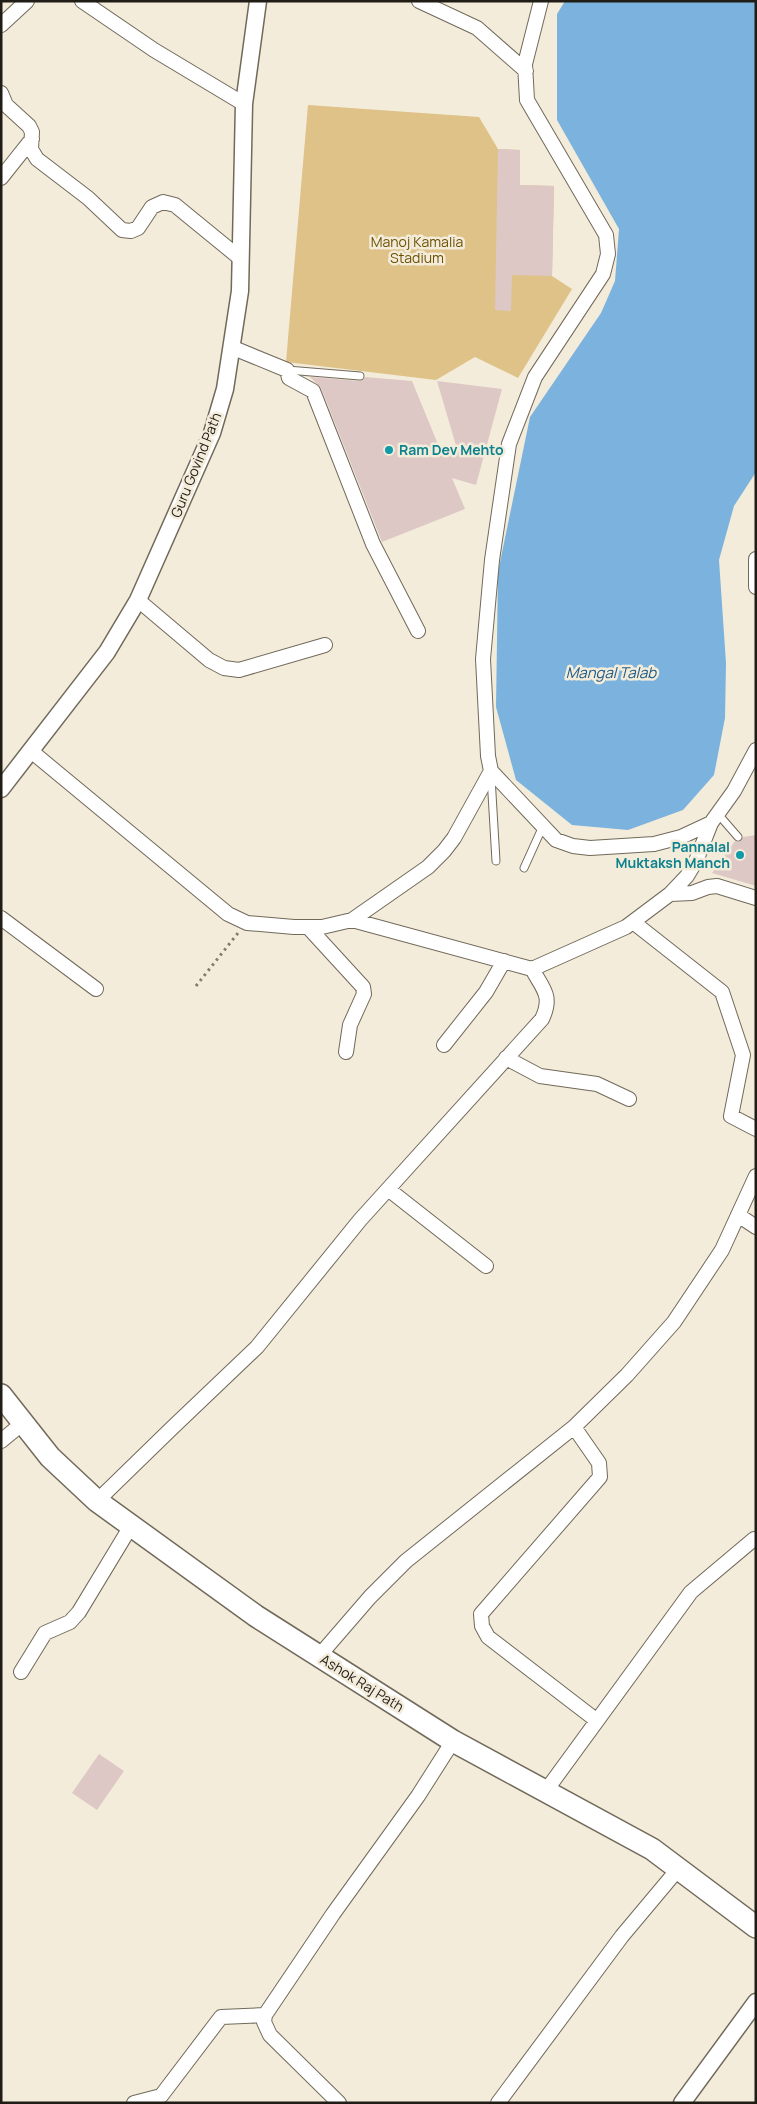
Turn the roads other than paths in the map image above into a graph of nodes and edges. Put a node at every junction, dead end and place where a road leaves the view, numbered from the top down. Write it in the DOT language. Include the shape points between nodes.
graph roads {
  1 [pos="27,1"];
  2 [pos="82,1"];
  3 [pos="258,1"];
  4 [pos="419,1"];
  5 [pos="541,1"];
  6 [pos="1,25"];
  7 [pos="526,70"];
  8 [pos="1,93"];
  9 [pos="244,104"];
  10 [pos="32,139"];
  11 [pos="1,178"];
  12 [pos="241,259"];
  13 [pos="231,347"];
  14 [pos="287,370"];
  15 [pos="360,376"];
  16 [pos="756,559"];
  17 [pos="756,587"];
  18 [pos="138,600"];
  19 [pos="418,631"];
  20 [pos="325,645"];
  21 [pos="756,750"];
  22 [pos="31,751"];
  23 [pos="491,771"];
  24 [pos="1,790"];
  25 [pos="714,819"];
  26 [pos="543,826"];
  27 [pos="738,838"];
  28 [pos="496,861"];
  29 [pos="524,868"];
  30 [pos="670,894"];
  31 [pos="756,898"];
  32 [pos="1,918"];
  33 [pos="352,920"];
  34 [pos="633,922"];
  35 [pos="308,928"];
  36 [pos="504,961"];
  37 [pos="532,969"];
  38 [pos="96,989"];
  39 [pos="444,1045"];
  40 [pos="346,1052"];
  41 [pos="506,1058"];
  42 [pos="629,1099"];
  43 [pos="756,1129"];
  44 [pos="756,1176"];
  45 [pos="388,1189"];
  46 [pos="738,1216"];
  47 [pos="756,1227"];
  48 [pos="486,1266"];
  49 [pos="1,1395"];
  50 [pos="23,1423"];
  51 [pos="574,1427"];
  52 [pos="1,1441"];
  53 [pos="98,1501"];
  54 [pos="130,1526"];
  55 [pos="754,1539"];
  56 [pos="319,1656"];
  57 [pos="21,1672"];
  58 [pos="596,1720"];
  59 [pos="453,1741"];
  60 [pos="545,1792"];
  61 [pos="679,1868"];
  62 [pos="756,1927"];
  63 [pos="756,2002"];
  64 [pos="265,2015"];
  65 [pos="134,2103"];
  66 [pos="339,2103"];
  67 [pos="498,2103"];
  68 [pos="682,2103"];
  1 -- 6 [label="street"];
  2 -- 9 [label="street" via="154,50"];
  3 -- 9 [label="street, Guru Govind Path"];
  4 -- 7 [label="street" via="477,28"];
  5 -- 7 [label="street"];
  7 -- 23 [label="street" via="526,100 606,235 608,254 603,274 535,377 509,444 492,560 483,659"];
  8 -- 10 [label="street" via="6,105 29,126"];
  9 -- 12 [label="street, Guru Govind Path"];
  10 -- 11 [label="street"];
  10 -- 12 [label="street" via="31,149 37,159 88,198 122,230 138,228 152,207 163,202 175,205"];
  12 -- 13 [label="street, Guru Govind Path" via="240,291"];
  13 -- 14 [label="street"];
  13 -- 18 [label="street, Guru Govind Path" via="225,389 212,433"];
  14 -- 15 [label="lane"];
  14 -- 19 [label="street" via="289,378 313,391 373,544"];
  16 -- 17 [label="street"];
  18 -- 20 [label="street" via="209,660 224,668 239,670"];
  18 -- 22 [label="street, Guru Govind Path" via="107,652"];
  21 -- 25 [label="street" via="734,791"];
  22 -- 24 [label="street, Guru Govind Path"];
  22 -- 35 [label="street" via="228,914 246,923"];
  23 -- 26 [label="street"];
  23 -- 28 [label="lane"];
  23 -- 33 [label="street" via="444,851"];
  25 -- 26 [label="street" via="681,837 654,844 590,848 556,840"];
  25 -- 27 [label="lane"];
  25 -- 30 [label="street" via="696,861"];
  26 -- 29 [label="lane"];
  30 -- 31 [label="street" via="692,893 717,886"];
  30 -- 34 [label="street"];
  32 -- 38 [label="street"];
  33 -- 35 [label="street" via="322,928"];
  33 -- 36 [label="street"];
  34 -- 37 [label="street"];
  34 -- 43 [label="street" via="722,992 743,1055 731,1116"];
  35 -- 40 [label="street" via="363,988 364,994 350,1025"];
  36 -- 37 [label="street"];
  36 -- 39 [label="street" via="486,992"];
  37 -- 41 [label="street" via="548,997 547,1007 542,1018"];
  41 -- 42 [label="street" via="540,1076 597,1084"];
  41 -- 45 [label="street"];
  44 -- 46 [label="street"];
  45 -- 48 [label="street"];
  45 -- 53 [label="street" via="257,1347"];
  46 -- 47 [label="street"];
  46 -- 51 [label="street" via="722,1250 674,1322 627,1375"];
  49 -- 50 [label="main road, Ashok Raj Path"];
  50 -- 52 [label="street"];
  50 -- 53 [label="main road, Ashok Raj Path" via="50,1457"];
  51 -- 56 [label="street" via="406,1561"];
  51 -- 58 [label="street" via="599,1463 600,1477 481,1614 482,1626 488,1637"];
  53 -- 54 [label="main road, Ashok Raj Path"];
  54 -- 56 [label="main road, Ashok Raj Path" via="256,1616"];
  54 -- 57 [label="street" via="79,1612 70,1622 45,1633"];
  55 -- 58 [label="street" via="691,1592"];
  56 -- 59 [label="main road, Ashok Raj Path"];
  58 -- 60 [label="street"];
  59 -- 60 [label="main road, Ashok Raj Path"];
  59 -- 64 [label="street"];
  60 -- 61 [label="main road, Ashok Raj Path" via="652,1849"];
  61 -- 62 [label="main road, Ashok Raj Path"];
  61 -- 67 [label="street" via="622,1936"];
  63 -- 68 [label="street"];
  64 -- 65 [label="street" via="221,2017 161,2096"];
  64 -- 66 [label="street" via="264,2022 270,2035"];
}
